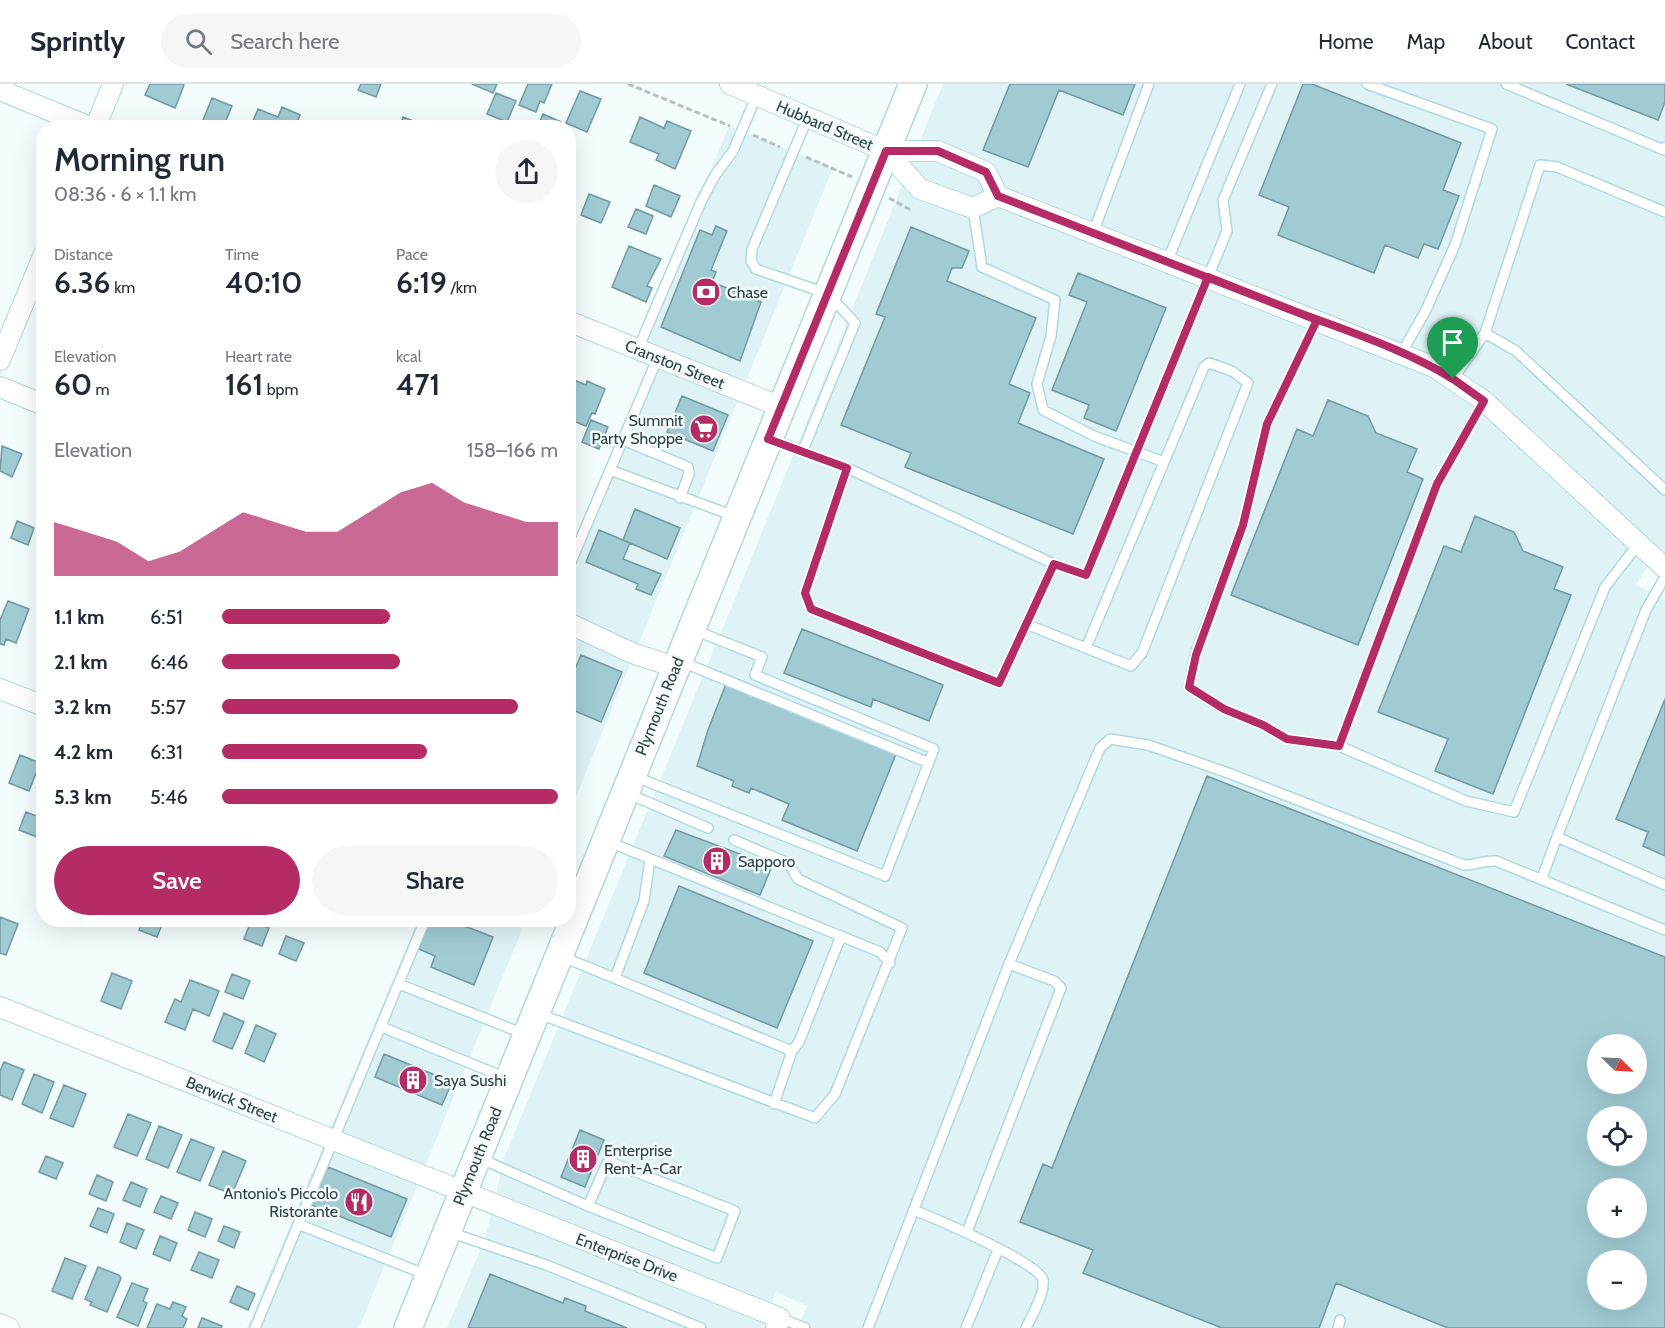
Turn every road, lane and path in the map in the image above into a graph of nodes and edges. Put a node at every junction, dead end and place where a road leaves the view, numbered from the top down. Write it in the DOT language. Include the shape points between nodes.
graph roads {
  1 [pos="113,84"];
  2 [pos="628,84"];
  3 [pos="730,84"];
  4 [pos="913,84"];
  5 [pos="1149,84"];
  6 [pos="1240,84"];
  7 [pos="1272,84"];
  8 [pos="1367,84"];
  9 [pos="1506,84"];
  10 [pos="0,90"];
  11 [pos="757,95"];
  12 [pos="808,117"];
  13 [pos="74,120"];
  14 [pos="97,120"];
  15 [pos="742,131"];
  16 [pos="1665,147"];
  17 [pos="886,151"];
  18 [pos="793,152"];
  19 [pos="871,188"];
  20 [pos="998,196"];
  21 [pos="973,208"];
  22 [pos="911,210"];
  23 [pos="1665,212"];
  24 [pos="1093,233"];
  25 [pos="1167,262"];
  26 [pos="36,273"];
  27 [pos="1208,277"];
  28 [pos="828,294"];
  29 [pos="1317,320"];
  30 [pos="576,324"];
  31 [pos="1485,333"];
  32 [pos="639,349"];
  33 [pos="1401,354"];
  34 [pos="658,357"];
  35 [pos="0,360"];
  36 [pos="1453,379"];
  37 [pos="0,387"];
  38 [pos="1484,401"];
  39 [pos="36,402"];
  40 [pos="781,407"];
  41 [pos="768,439"];
  42 [pos="623,440"];
  43 [pos="803,450"];
  44 [pos="1135,451"];
  45 [pos="1164,462"];
  46 [pos="847,468"];
  47 [pos="610,470"];
  48 [pos="1665,489"];
  49 [pos="680,498"];
  50 [pos="736,517"];
  51 [pos="1639,543"];
  52 [pos="576,550"];
  53 [pos="1054,564"];
  54 [pos="1665,568"];
  55 [pos="1665,577"];
  56 [pos="1026,624"];
  57 [pos="576,627"];
  58 [pos="690,629"];
  59 [pos="1086,648"];
  60 [pos="676,664"];
  61 [pos="0,688"];
  62 [pos="36,703"];
  63 [pos="1339,746"];
  64 [pos="929,763"];
  65 [pos="627,783"];
  66 [pos="708,828"];
  67 [pos="1557,837"];
  68 [pos="604,840"];
  69 [pos="734,840"];
  70 [pos="650,859"];
  71 [pos="1542,878"];
  72 [pos="1665,885"];
  73 [pos="576,896"];
  74 [pos="422,927"];
  75 [pos="562,927"];
  76 [pos="1665,930"];
  77 [pos="841,936"];
  78 [pos="558,954"];
  79 [pos="890,963"];
  80 [pos="1009,964"];
  81 [pos="615,978"];
  82 [pos="399,984"];
  83 [pos="0,1007"];
  84 [pos="531,1023"];
  85 [pos="381,1027"];
  86 [pos="792,1051"];
  87 [pos="508,1079"];
  88 [pos="774,1104"];
  89 [pos="335,1141"];
  90 [pos="477,1157"];
  91 [pos="463,1193"];
  92 [pos="588,1206"];
  93 [pos="914,1210"];
  94 [pos="300,1225"];
  95 [pos="447,1231"];
  96 [pos="967,1232"];
  97 [pos="998,1250"];
  98 [pos="429,1276"];
  99 [pos="778,1323"];
  100 [pos="0,1324"];
  101 [pos="9,1328"];
  102 [pos="255,1328"];
  103 [pos="408,1328"];
  104 [pos="701,1328"];
  105 [pos="805,1328"];
  106 [pos="868,1328"];
  107 [pos="966,1328"];
  108 [pos="1026,1328"];
  1 -- 14 [label="street"];
  2 -- 15 [label="path"];
  3 -- 11 [label="street, Hubbard Street"];
  4 -- 17 [label="main road, Plymouth Road"];
  5 -- 24 [label="lane"];
  6 -- 25 [label="lane"];
  7 -- 27 [label="lane" via="1223,200 1227,231"];
  8 -- 33 [label="lane" via="1492,129 1455,245"];
  9 -- 16 [label="lane" via="1664,150"];
  10 -- 13 [label="street"];
  11 -- 12 [label="street, Hubbard Street"];
  11 -- 15 [label="lane"];
  12 -- 17 [label="street, Hubbard Street"];
  12 -- 18 [label="lane"];
  15 -- 18 [label="path"];
  15 -- 32 [label="lane" via="734,151 700,202"];
  17 -- 19 [label="main road, Plymouth Road"];
  17 -- 20 [label="street" via="938,151 986,172"];
  17 -- 21 [label="street" via="920,189"];
  18 -- 19 [label="path"];
  18 -- 28 [label="lane" via="752,249 751,261 756,268"];
  19 -- 22 [label="path"];
  19 -- 28 [label="main road, Plymouth Road"];
  20 -- 21 [label="street"];
  20 -- 24 [label="street"];
  21 -- 44 [label="lane" via="982,267 1055,300 1051,336 1037,384 1043,410"];
  23 -- 31 [label="lane" via="1557,167 1540,165"];
  24 -- 25 [label="street"];
  25 -- 27 [label="street"];
  26 -- 35 [label="street"];
  27 -- 29 [label="street"];
  27 -- 44 [label="lane"];
  28 -- 40 [label="main road, Plymouth Road"];
  28 -- 43 [label="lane" via="855,323"];
  29 -- 33 [label="street"];
  29 -- 63 [label="lane" via="1267,424 1243,525 1196,655 1189,687 1224,709 1287,739"];
  30 -- 32 [label="street, Cranston Street"];
  31 -- 36 [label="lane"];
  31 -- 48 [label="lane" via="1516,351"];
  32 -- 34 [label="street, Cranston Street"];
  33 -- 36 [label="street"];
  34 -- 40 [label="street, Cranston Street"];
  34 -- 42 [label="lane"];
  36 -- 38 [label="street"];
  37 -- 39 [label="street"];
  38 -- 51 [label="street"];
  38 -- 63 [label="lane" via="1437,484"];
  40 -- 41 [label="main road, Plymouth Road"];
  41 -- 43 [label="lane"];
  41 -- 50 [label="main road, Plymouth Road"];
  42 -- 47 [label="lane"];
  42 -- 49 [label="lane" via="688,467"];
  43 -- 46 [label="lane"];
  44 -- 45 [label="lane"];
  44 -- 53 [label="lane" via="1086,575"];
  45 -- 59 [label="lane"];
  45 -- 59 [label="lane" via="1204,367 1209,363 1232,371 1248,383 1142,653 1131,666"];
  46 -- 53 [label="lane"];
  46 -- 56 [label="lane" via="805,593 811,609 999,683"];
  47 -- 49 [label="lane"];
  47 -- 52 [label="lane"];
  49 -- 50 [label="lane"];
  50 -- 58 [label="main road, Plymouth Road"];
  51 -- 54 [label="street"];
  51 -- 63 [label="lane" via="1605,587 1514,812 1466,801"];
  53 -- 56 [label="lane"];
  55 -- 67 [label="lane" via="1646,610"];
  56 -- 59 [label="lane"];
  57 -- 60 [label="street" via="632,652"];
  58 -- 60 [label="main road, Plymouth Road"];
  58 -- 64 [label="lane" via="762,657 754,675 934,749"];
  60 -- 64 [label="lane"];
  60 -- 65 [label="main road, Plymouth Road"];
  61 -- 62 [label="street"];
  64 -- 65 [label="lane" via="885,876"];
  65 -- 66 [label="lane"];
  65 -- 68 [label="main road, Plymouth Road"];
  67 -- 71 [label="lane"];
  67 -- 72 [label="lane"];
  68 -- 70 [label="lane"];
  68 -- 73 [label="main road, Plymouth Road"];
  69 -- 79 [label="lane" via="788,863 798,879 902,928"];
  70 -- 77 [label="lane"];
  70 -- 81 [label="lane" via="644,902"];
  71 -- 76 [label="lane"];
  71 -- 80 [label="lane" via="1496,861 1464,865 1220,770 1148,745 1110,739 1100,748"];
  74 -- 82 [label="lane"];
  75 -- 78 [label="main road, Plymouth Road"];
  77 -- 79 [label="lane" via="880,952"];
  77 -- 86 [label="lane"];
  78 -- 81 [label="lane"];
  78 -- 84 [label="main road, Plymouth Road"];
  79 -- 88 [label="lane" via="836,1094 815,1118"];
  80 -- 93 [label="lane"];
  80 -- 96 [label="lane" via="1054,981 1061,988"];
  81 -- 86 [label="lane"];
  82 -- 84 [label="lane"];
  82 -- 85 [label="lane"];
  83 -- 89 [label="street, Berwick Street"];
  84 -- 87 [label="main road, Plymouth Road"];
  84 -- 88 [label="lane"];
  85 -- 87 [label="lane"];
  85 -- 89 [label="lane"];
  86 -- 88 [label="lane"];
  87 -- 90 [label="main road, Plymouth Road"];
  89 -- 91 [label="street, Berwick Street"];
  89 -- 94 [label="lane"];
  90 -- 91 [label="main road, Plymouth Road"];
  90 -- 92 [label="lane"];
  91 -- 95 [label="main road, Plymouth Road"];
  91 -- 99 [label="street, Enterprise Drive"];
  92 -- 92 [label="lane" via="717,1258 735,1211 608,1161"];
  93 -- 96 [label="lane"];
  93 -- 106 [label="lane"];
  94 -- 98 [label="lane"];
  94 -- 102 [label="lane"];
  95 -- 98 [label="main road, Plymouth Road"];
  95 -- 104 [label="lane" via="549,1266"];
  96 -- 97 [label="lane"];
  97 -- 107 [label="lane"];
  97 -- 108 [label="lane" via="1036,1268 1043,1277 1044,1287"];
  98 -- 103 [label="main road, Plymouth Road"];
  99 -- 105 [label="lane"];
  100 -- 101 [label="street"];
}
